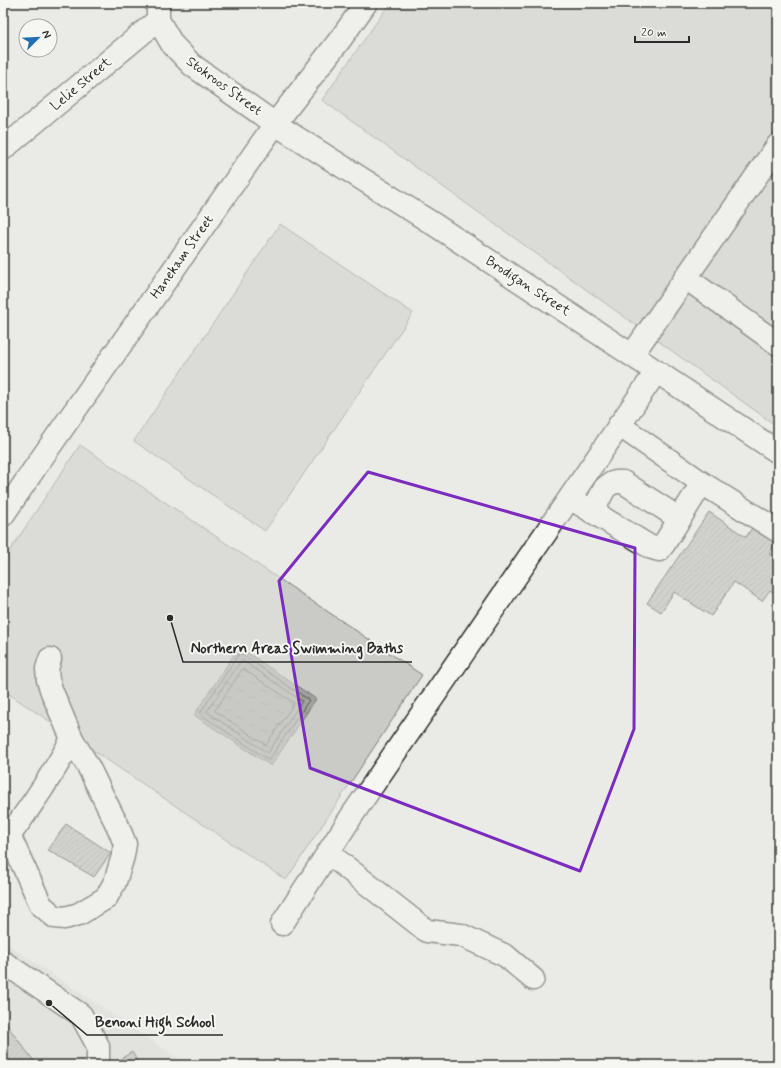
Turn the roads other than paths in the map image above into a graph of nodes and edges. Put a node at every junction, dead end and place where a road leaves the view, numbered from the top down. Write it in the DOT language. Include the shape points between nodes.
graph roads {
  1 [pos="366,3"];
  2 [pos="158,11"];
  3 [pos="275,124"];
  4 [pos="778,145"];
  5 [pos="3,149"];
  6 [pos="686,278"];
  7 [pos="778,344"];
  8 [pos="632,355"];
  9 [pos="656,372"];
  10 [pos="619,425"];
  11 [pos="778,452"];
  12 [pos="702,483"];
  13 [pos="570,498"];
  14 [pos="592,512"];
  15 [pos="3,514"];
  16 [pos="680,519"];
  17 [pos="778,531"];
  18 [pos="50,659"];
  19 [pos="72,739"];
  20 [pos="6,840"];
  21 [pos="328,853"];
  22 [pos="282,924"];
  23 [pos="3,962"];
  24 [pos="533,979"];
  25 [pos="98,1065"];
  1 -- 3 [label="street, Hanekam Street"];
  2 -- 3 [label="street, Stokroos Street" via="172,44 192,65"];
  2 -- 5 [label="street, Lelie Street"];
  3 -- 8 [label="street, Brodigan Street" via="435,225"];
  3 -- 15 [label="street, Hanekam Street"];
  4 -- 6 [label="street"];
  6 -- 7 [label="street"];
  6 -- 8 [label="street"];
  8 -- 9 [label="street, Brodigan Street"];
  9 -- 10 [label="street"];
  9 -- 11 [label="street, Brodigan Street"];
  10 -- 12 [label="street"];
  10 -- 13 [label="street"];
  12 -- 16 [label="street"];
  12 -- 17 [label="street"];
  13 -- 14 [label="street"];
  13 -- 21 [label="street"];
  14 -- 16 [label="street" via="657,550 661,549"];
  14 -- 16 [label="street" via="605,488 618,481"];
  18 -- 19 [label="street" via="47,669 48,680"];
  19 -- 20 [label="street" via="57,766"];
  19 -- 20 [label="street" via="88,766 125,844 115,882 106,898 79,914 65,918 55,917 41,905"];
  21 -- 22 [label="street"];
  21 -- 24 [label="street" via="427,931 461,934 506,956"];
  23 -- 25 [label="street" via="80,1015 98,1046"];
}
